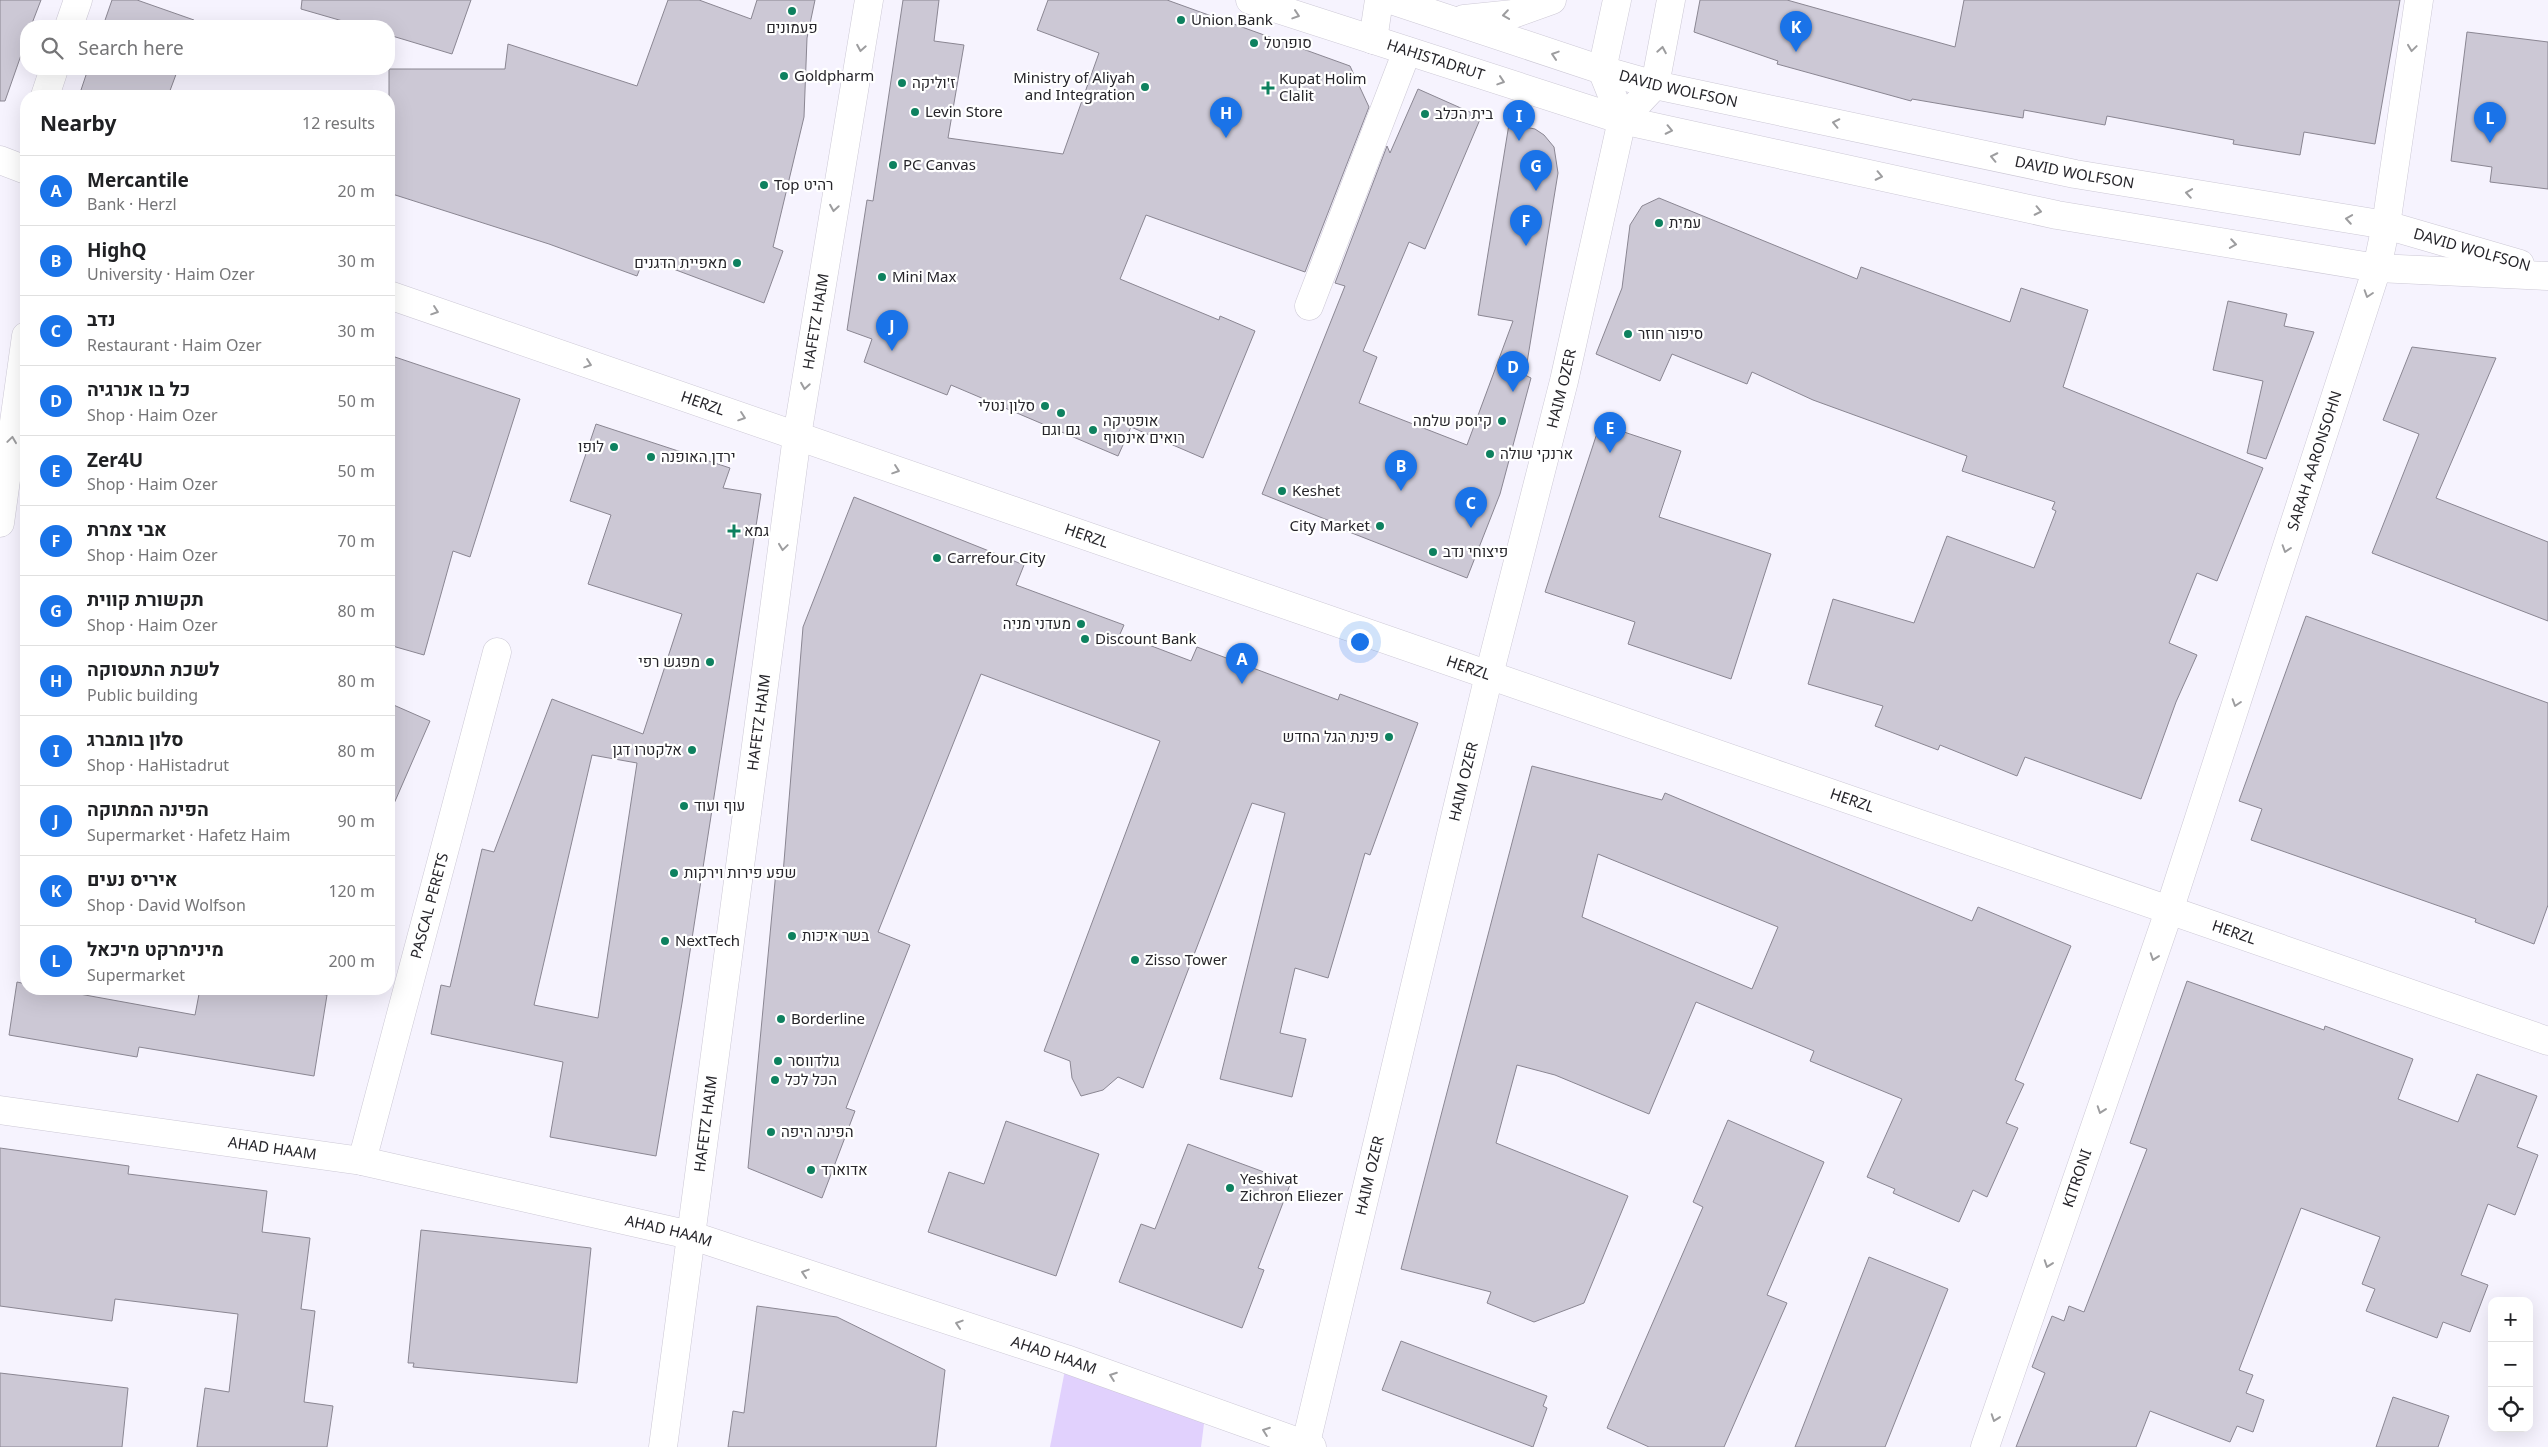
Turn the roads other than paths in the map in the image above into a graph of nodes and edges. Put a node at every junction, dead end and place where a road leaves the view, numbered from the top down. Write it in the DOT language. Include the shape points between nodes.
graph roads {
  1 [pos="78,0"];
  2 [pos="869,0"];
  3 [pos="1250,0"];
  4 [pos="1379,0"];
  5 [pos="1391,0"];
  6 [pos="1552,0"];
  7 [pos="1618,0"];
  8 [pos="1671,0"];
  9 [pos="2420,0"];
  10 [pos="71,20"];
  11 [pos="1449,20"];
  12 [pos="1373,40"];
  13 [pos="1407,51"];
  14 [pos="1602,70"];
  15 [pos="52,75"];
  16 [pos="1656,85"];
  17 [pos="47,90"];
  18 [pos="1622,120"];
  19 [pos="2386,225"];
  20 [pos="2377,268"];
  21 [pos="2548,274"];
  22 [pos="395,297"];
  23 [pos="1309,306"];
  24 [pos="20,379"];
  25 [pos="797,436"];
  26 [pos="0,523"];
  27 [pos="497,652"];
  28 [pos="1489,675"];
  29 [pos="2169,910"];
  30 [pos="2548,1041"];
  31 [pos="0,1110"];
  32 [pos="362,1160"];
  33 [pos="690,1235"];
  34 [pos="1308,1446"];
  35 [pos="663,1447"];
  36 [pos="1985,1447"];
  1 -- 10 [label="street"];
  2 -- 25 [label="street, HAFETZ HAIM, one-way"];
  3 -- 12 [label="street, HAHISTADRUT, one-way"];
  4 -- 12 [label="street"];
  5 -- 11 [label="street"];
  6 -- 11 [label="street, one-way" via="1513,14"];
  7 -- 14 [label="street"];
  16 -- 8 [label="street, one-way"];
  9 -- 19 [label="street, SARAH AARONSOHN, one-way"];
  14 -- 11 [label="street, one-way"];
  12 -- 13 [label="street, HAHISTADRUT"];
  13 -- 18 [label="street, HAHISTADRUT, one-way"];
  13 -- 23 [label="street"];
  14 -- 16 [label="street, DAVID WOLFSON"];
  14 -- 18 [label="street"];
  15 -- 17 [label="street"];
  16 -- 18 [label="street"];
  19 -- 16 [label="street, DAVID WOLFSON, one-way" via="2075,174"];
  18 -- 20 [label="street, DAVID WOLFSON, one-way" via="2057,215"];
  18 -- 28 [label="street, HAIM OZER" via="1564,381"];
  19 -- 20 [label="street, SARAH AARONSOHN"];
  19 -- 21 [label="street, DAVID WOLFSON"];
  20 -- 21 [label="street, DAVID WOLFSON"];
  20 -- 29 [label="street, SARAH AARONSOHN, one-way"];
  22 -- 25 [label="street, HERZL, one-way"];
  26 -- 24 [label="street, one-way"];
  25 -- 28 [label="street, HERZL, one-way"];
  25 -- 33 [label="street, HAFETZ HAIM, one-way"];
  27 -- 32 [label="street, PASCAL PERETS"];
  28 -- 29 [label="street, HERZL"];
  28 -- 34 [label="street, HAIM OZER"];
  29 -- 30 [label="street, HERZL"];
  29 -- 36 [label="street, KITRONI, one-way"];
  31 -- 32 [label="street, AHAD HAAM"];
  32 -- 33 [label="street, AHAD HAAM"];
  34 -- 33 [label="street, AHAD HAAM, one-way" via="1066,1359"];
  33 -- 35 [label="street, HAFETZ HAIM"];
}
